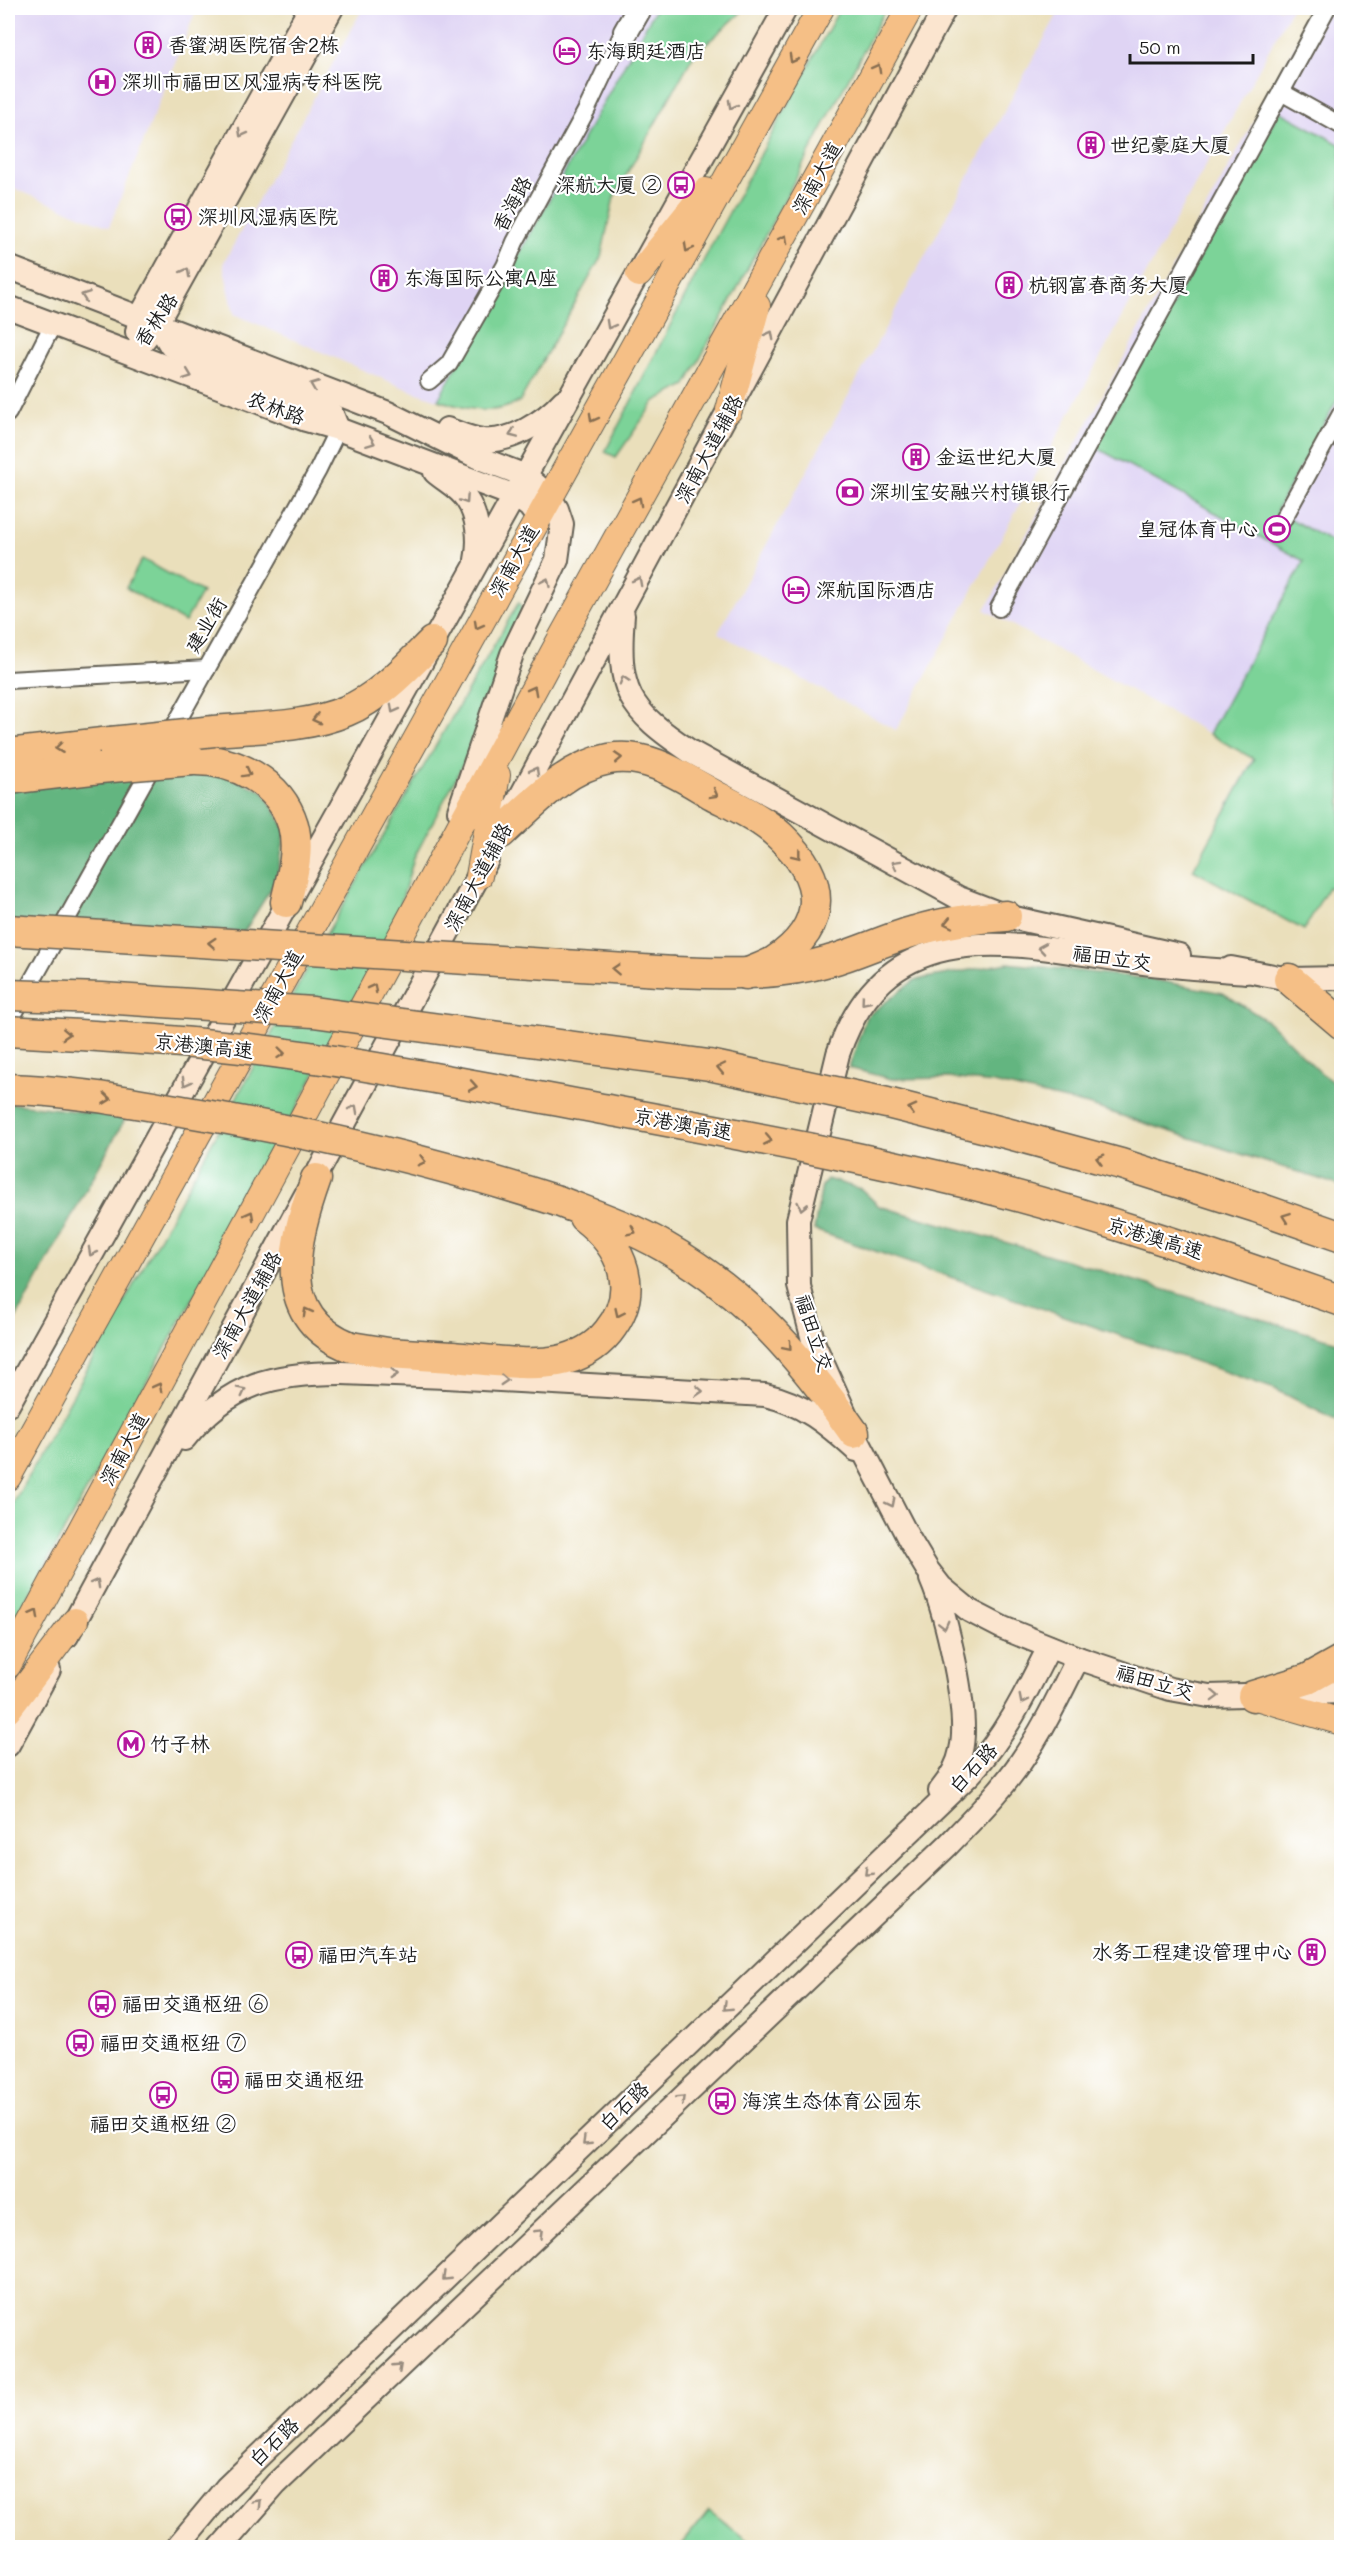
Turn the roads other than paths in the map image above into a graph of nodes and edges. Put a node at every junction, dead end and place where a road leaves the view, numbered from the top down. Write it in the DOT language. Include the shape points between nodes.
graph roads {
  1 [pos="310,8"];
  2 [pos="332,8"];
  3 [pos="634,8"];
  4 [pos="644,8"];
  5 [pos="786,8"];
  6 [pos="821,8"];
  7 [pos="910,8"];
  8 [pos="945,8"];
  9 [pos="1327,8"];
  10 [pos="621,37"];
  11 [pos="295,56"];
  12 [pos="1281,92"];
  13 [pos="1341,126"];
  14 [pos="747,143"];
  15 [pos="8,267"];
  16 [pos="767,269"];
  17 [pos="639,273"];
  18 [pos="8,307"];
  19 [pos="149,320"];
  20 [pos="53,324"];
  21 [pos="133,354"];
  22 [pos="429,381"];
  23 [pos="576,387"];
  24 [pos="729,410"];
  25 [pos="1341,412"];
  26 [pos="8,413"];
  27 [pos="388,413"];
  28 [pos="338,429"];
  29 [pos="422,462"];
  30 [pos="526,476"];
  31 [pos="515,496"];
  32 [pos="544,508"];
  33 [pos="1275,534"];
  34 [pos="475,567"];
  35 [pos="624,608"];
  36 [pos="999,608"];
  37 [pos="432,642"];
  38 [pos="207,669"];
  39 [pos="8,680"];
  40 [pos="507,739"];
  41 [pos="8,754"];
  42 [pos="106,755"];
  43 [pos="683,763"];
  44 [pos="8,779"];
  45 [pos="759,804"];
  46 [pos="501,833"];
  47 [pos="446,853"];
  48 [pos="479,876"];
  49 [pos="286,902"];
  50 [pos="1005,916"];
  51 [pos="8,930"];
  52 [pos="1246,972"];
  53 [pos="1341,972"];
  54 [pos="746,974"];
  55 [pos="1341,978"];
  56 [pos="1302,979"];
  57 [pos="8,995"];
  58 [pos="8,1024"];
  59 [pos="1341,1024"];
  60 [pos="8,1030"];
  61 [pos="8,1089"];
  62 [pos="316,1179"];
  63 [pos="558,1201"];
  64 [pos="1341,1237"];
  65 [pos="1341,1302"];
  66 [pos="347,1360"];
  67 [pos="449,1367"];
  68 [pos="8,1405"];
  69 [pos="854,1433"];
  70 [pos="873,1469"];
  71 [pos="155,1475"];
  72 [pos="8,1477"];
  73 [pos="927,1569"];
  74 [pos="75,1621"];
  75 [pos="1049,1647"];
  76 [pos="1078,1658"];
  77 [pos="1341,1660"];
  78 [pos="8,1665"];
  79 [pos="1341,1692"];
  80 [pos="1254,1696"];
  81 [pos="8,1710"];
  82 [pos="1341,1722"];
  83 [pos="8,1745"];
  84 [pos="910,1832"];
  85 [pos="176,2547"];
  86 [pos="220,2547"];
  1 -- 11 [label="main road, 香林路"];
  2 -- 11 [label="main road, 香林路"];
  3 -- 4 [label="street" via="622,31 624,35 629,34"];
  5 -- 17 [label="main road, one-way"];
  6 -- 14 [label="main road, 深南大道, one-way"];
  16 -- 7 [label="main road, 深南大道, one-way"];
  24 -- 8 [label="main road, 深南大道辅路, one-way"];
  9 -- 12 [label="street"];
  10 -- 22 [label="street, 香海路" via="505,266 449,364"];
  11 -- 19 [label="main road, 香林路"];
  12 -- 13 [label="street"];
  12 -- 36 [label="street"];
  14 -- 17 [label="main road"];
  14 -- 32 [label="main road, 深南大道, one-way"];
  19 -- 15 [label="main road, 农林路, one-way"];
  16 -- 24 [label="main road"];
  40 -- 16 [label="main road, 深南大道, one-way"];
  17 -- 23 [label="main road, one-way"];
  18 -- 20 [label="main road, 农林路"];
  19 -- 21 [label="main road, 香林路"];
  27 -- 19 [label="main road, 农林路, one-way"];
  19 -- 28 [label="main road" via="171,346 322,406 332,414"];
  20 -- 21 [label="main road, 农林路"];
  20 -- 26 [label="street"];
  21 -- 28 [label="main road, 农林路, one-way"];
  23 -- 27 [label="main road, one-way" via="540,420 501,439 484,440"];
  23 -- 30 [label="main road"];
  35 -- 24 [label="main road, 深南大道辅路, one-way"];
  25 -- 33 [label="street"];
  27 -- 30 [label="main road, 农林路" via="479,458"];
  28 -- 29 [label="main road, 农林路, one-way"];
  28 -- 38 [label="street, 建业街"];
  29 -- 31 [label="main road, 农林路"];
  29 -- 34 [label="main road, one-way" via="467,500 479,544"];
  30 -- 31 [label="main road"];
  30 -- 32 [label="main road, 深南大道"];
  31 -- 32 [label="main road, 农林路" via="529,506"];
  31 -- 34 [label="main road"];
  47 -- 32 [label="main road, 深南大道, one-way" via="512,654 556,560 562,524 557,509"];
  32 -- 72 [label="main road, 深南大道, one-way"];
  34 -- 37 [label="main road"];
  43 -- 35 [label="main road, one-way" via="628,693 621,670"];
  46 -- 35 [label="main road, 深南大道辅路, one-way"];
  37 -- 42 [label="highway, one-way, bridge" via="378,693 346,711 308,722 213,731"];
  37 -- 49 [label="main road, one-way"];
  38 -- 39 [label="street, 建业街"];
  38 -- 58 [label="street"];
  40 -- 47 [label="main road, 深南大道"];
  40 -- 48 [label="main road"];
  42 -- 41 [label="highway, one-way"];
  42 -- 44 [label="highway"];
  42 -- 49 [label="highway, one-way, bridge" via="211,760 259,779 283,804 293,825 294,871"];
  43 -- 45 [label="highway"];
  46 -- 43 [label="highway, one-way" via="557,783 582,768 608,759 632,757"];
  50 -- 45 [label="main road, 福田立交, one-way"];
  45 -- 54 [label="highway, one-way" via="778,835 808,870 815,889 814,910 808,928 794,945 774,961"];
  46 -- 48 [label="main road, 深南大道辅路"];
  78 -- 47 [label="main road, 深南大道, one-way"];
  62 -- 48 [label="main road, 深南大道辅路, one-way"];
  49 -- 68 [label="main road, one-way"];
  50 -- 52 [label="main road, 福田立交"];
  50 -- 54 [label="highway, one-way" via="945,923 828,962"];
  54 -- 51 [label="highway, one-way, bridge"];
  52 -- 56 [label="main road, 福田立交"];
  52 -- 69 [label="main road, 福田立交, one-way" via="1144,963 1025,945 973,944 943,948 918,958 876,988 857,1010 838,1054 798,1220 799,1286 804,1309 814,1344"];
  53 -- 56 [label="street"];
  55 -- 56 [label="main road, 福田立交"];
  56 -- 59 [label="highway"];
  64 -- 57 [label="highway, 京港澳高速, one-way, bridge" via="1144,1171 1006,1132 709,1065 313,1012"];
  60 -- 65 [label="highway, 京港澳高速, one-way, bridge" via="293,1055 877,1162 1099,1220"];
  61 -- 63 [label="highway, one-way, bridge" via="134,1102 241,1120 412,1158"];
  66 -- 62 [label="highway, one-way" via="339,1342 310,1318 298,1290 299,1230"];
  62 -- 71 [label="main road, 深南大道辅路"];
  63 -- 67 [label="highway, one-way" via="596,1226 616,1252 626,1294 613,1326 589,1350 556,1362"];
  63 -- 69 [label="highway, one-way" via="662,1245 725,1287 783,1340"];
  66 -- 67 [label="highway, bridge" via="388,1353"];
  71 -- 66 [label="main road, one-way" via="204,1417 242,1390"];
  67 -- 70 [label="main road, one-way" via="786,1400 839,1435"];
  69 -- 70 [label="main road, 福田立交"];
  70 -- 73 [label="main road, 福田立交, one-way"];
  74 -- 71 [label="main road, 深南大道辅路, one-way"];
  73 -- 75 [label="main road, 福田立交" via="941,1587 970,1611"];
  73 -- 84 [label="main road, one-way" via="953,1661 964,1734 952,1774"];
  74 -- 81 [label="main road"];
  74 -- 83 [label="main road, 深南大道辅路"];
  75 -- 76 [label="main road, 福田立交"];
  75 -- 84 [label="main road, 白石路, one-way" via="1018,1711 988,1754"];
  76 -- 80 [label="main road, 福田立交, one-way" via="1190,1694"];
  86 -- 76 [label="main road, 白石路, one-way" via="276,2484 947,1846 1020,1763"];
  77 -- 80 [label="highway" via="1308,1679"];
  79 -- 80 [label="main road, 福田立交"];
  80 -- 82 [label="main road"];
  84 -- 85 [label="main road, 白石路, one-way" via="234,2481"];
}
